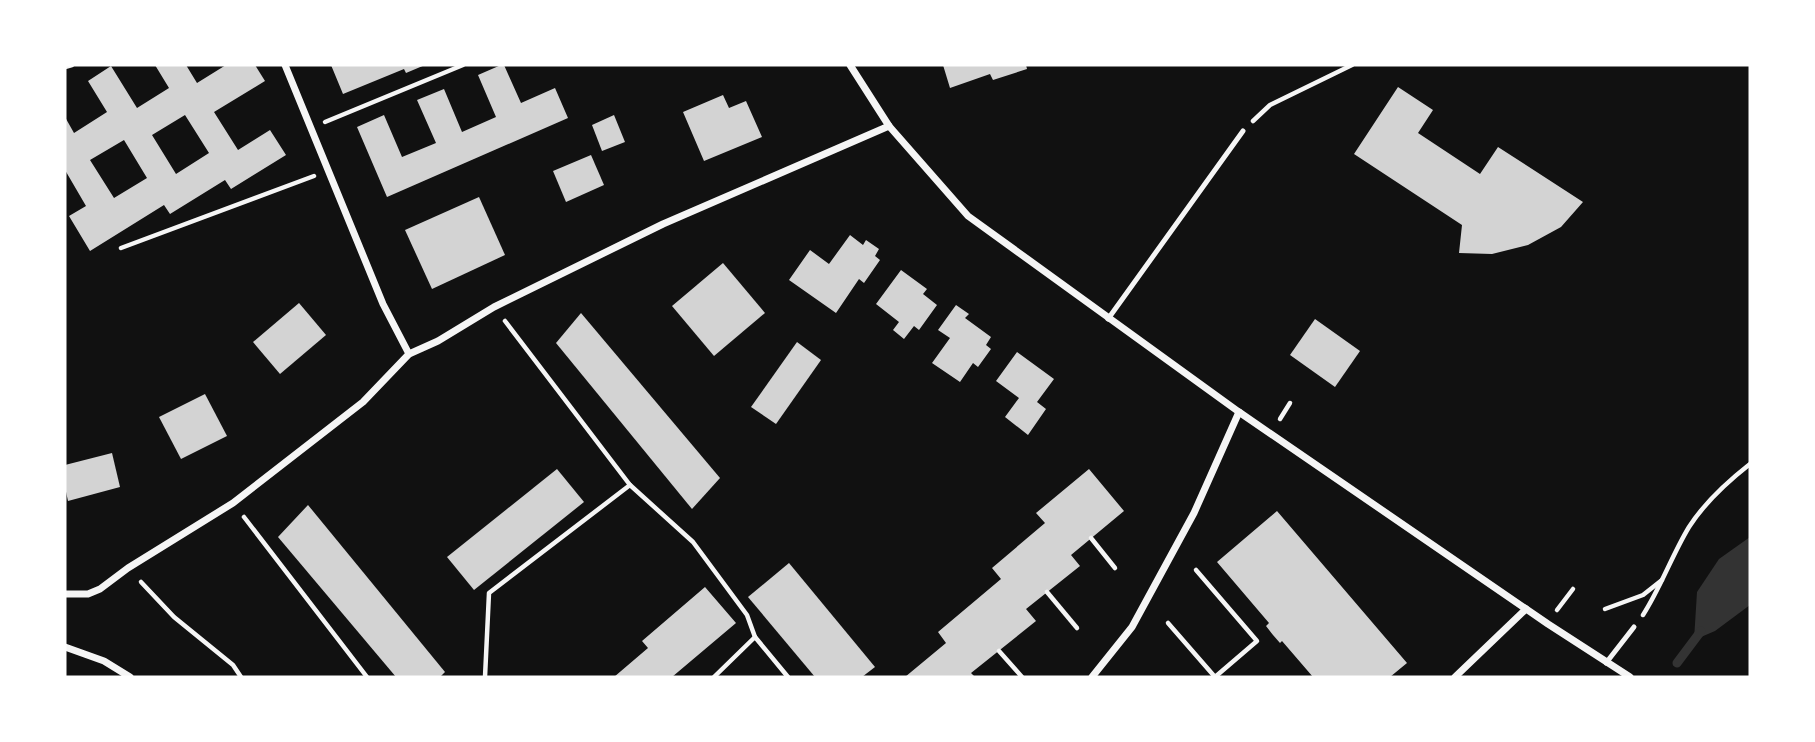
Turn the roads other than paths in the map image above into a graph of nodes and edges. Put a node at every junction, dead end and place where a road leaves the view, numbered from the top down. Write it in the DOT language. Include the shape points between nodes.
graph roads {
  1 [pos="285,65"];
  2 [pos="850,65"];
  3 [pos="889,126"];
  4 [pos="1243,131"];
  5 [pos="1108,319"];
  6 [pos="408,354"];
  7 [pos="1239,412"];
  8 [pos="65,594"];
  9 [pos="1526,609"];
  10 [pos="1634,627"];
  11 [pos="65,647"];
  12 [pos="1606,663"];
  13 [pos="130,677"];
  14 [pos="1092,677"];
  15 [pos="1455,677"];
  16 [pos="1630,677"];
  1 -- 6 [label="street"];
  2 -- 3 [label="street"];
  3 -- 5 [label="street" via="968,216"];
  3 -- 6 [label="street" via="663,224"];
  4 -- 5 [label="lane"];
  5 -- 7 [label="street"];
  6 -- 8 [label="street" via="363,402 233,503 100,589"];
  7 -- 9 [label="street"];
  7 -- 14 [label="street" via="1194,513 1137,618"];
  9 -- 12 [label="street"];
  9 -- 15 [label="street"];
  10 -- 12 [label="lane"];
  11 -- 13 [label="street" via="104,660"];
  12 -- 16 [label="street"];
}
